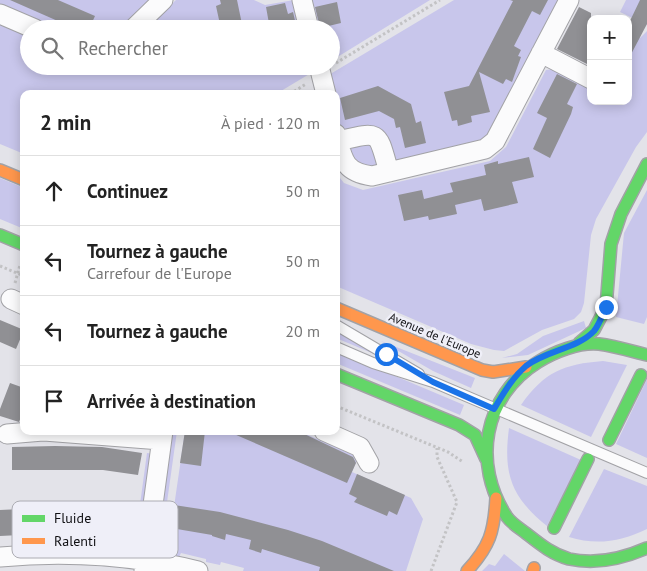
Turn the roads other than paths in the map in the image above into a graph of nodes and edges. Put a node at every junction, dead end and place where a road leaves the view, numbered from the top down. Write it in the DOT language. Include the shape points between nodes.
graph roads {
  1 [pos="163,0"];
  2 [pos="302,0"];
  3 [pos="569,0"];
  4 [pos="0,14"];
  5 [pos="142,20"];
  6 [pos="307,20"];
  7 [pos="20,23"];
  8 [pos="541,54"];
  9 [pos="321,75"];
  10 [pos="587,77"];
  11 [pos="325,90"];
  12 [pos="340,138"];
  13 [pos="340,149"];
  14 [pos="647,164"];
  15 [pos="0,170"];
  16 [pos="390,172"];
  17 [pos="20,178"];
  18 [pos="0,224"];
  19 [pos="20,232"];
  20 [pos="0,235"];
  21 [pos="20,243"];
  22 [pos="340,310"];
  23 [pos="340,327"];
  24 [pos="578,343"];
  25 [pos="340,349"];
  26 [pos="647,355"];
  27 [pos="526,366"];
  28 [pos="636,373"];
  29 [pos="340,376"];
  30 [pos="433,382"];
  31 [pos="494,409"];
  32 [pos="20,433"];
  33 [pos="7,434"];
  34 [pos="138,435"];
  35 [pos="333,435"];
  36 [pos="162,436"];
  37 [pos="604,438"];
  38 [pos="486,459"];
  39 [pos="592,462"];
  40 [pos="370,463"];
  41 [pos="647,473"];
  42 [pos="496,498"];
  43 [pos="153,501"];
  44 [pos="558,530"];
  45 [pos="647,548"];
  46 [pos="97,558"];
  47 [pos="609,561"];
  48 [pos="144,566"];
  49 [pos="198,571"];
  50 [pos="467,571"];
  51 [pos="601,571"];
  1 -- 5 [label="street"];
  2 -- 6 [label="street"];
  3 -- 8 [label="street"];
  4 -- 7 [label="street"];
  8 -- 10 [label="street"];
  8 -- 16 [label="street" via="495,141 485,149"];
  9 -- 11 [label="street"];
  12 -- 16 [label="street" via="376,135"];
  13 -- 16 [label="street" via="349,168 359,174 372,176"];
  14 -- 24 [label="main road" via="621,214 610,244 606,307 594,330"];
  15 -- 17 [label="main road"];
  18 -- 19 [label="lane"];
  20 -- 21 [label="main road"];
  22 -- 27 [label="main road, Avenue de l'Europe" via="482,370 493,372"];
  23 -- 30 [label="lane"];
  24 -- 26 [label="main road" via="626,346"];
  24 -- 27 [label="main road" via="551,351"];
  25 -- 30 [label="lane"];
  27 -- 31 [label="main road"];
  28 -- 37 [label="main road"];
  29 -- 38 [label="main road" via="459,425 475,435"];
  30 -- 31 [label="lane"];
  31 -- 38 [label="main road" via="487,434"];
  31 -- 41 [label="lane"];
  32 -- 33 [label="street"];
  34 -- 36 [label="street"];
  35 -- 40 [label="street" via="360,447"];
  36 -- 43 [label="street"];
  38 -- 42 [label="main road"];
  39 -- 44 [label="main road"];
  42 -- 47 [label="main road" via="506,515 534,543 570,559"];
  42 -- 50 [label="main road" via="492,539"];
  45 -- 47 [label="main road" via="632,556"];
  46 -- 48 [label="street"];
  47 -- 51 [label="main road"];
  48 -- 49 [label="street"];
}
